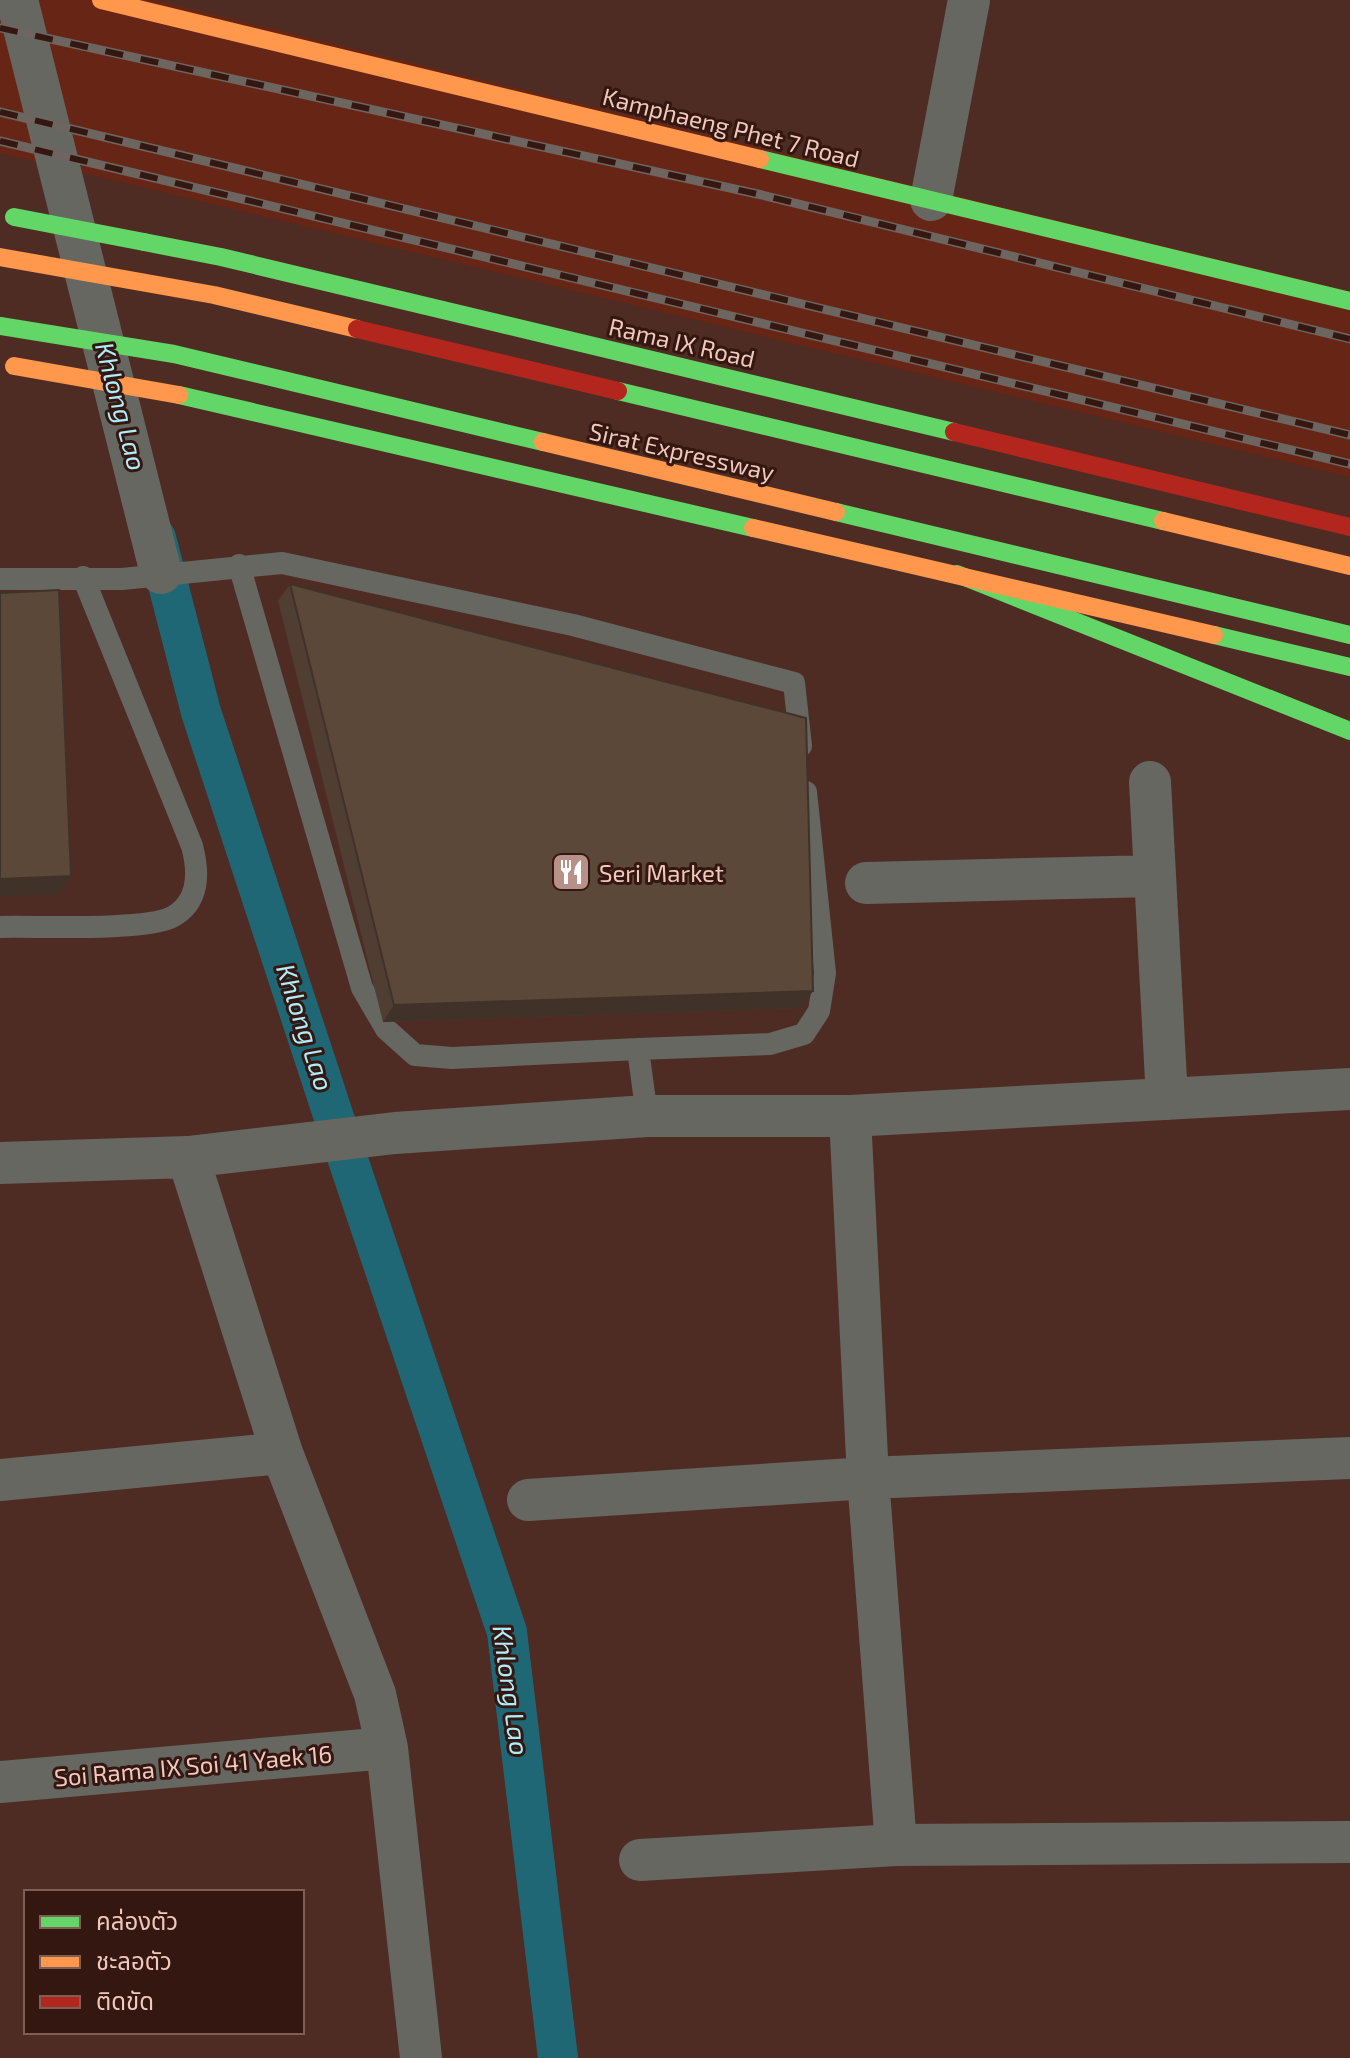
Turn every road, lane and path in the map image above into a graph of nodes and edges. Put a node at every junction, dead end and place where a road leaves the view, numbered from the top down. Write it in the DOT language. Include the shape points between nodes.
graph roads {
  1 [pos="17,0"];
  2 [pos="101,0"];
  3 [pos="969,0"];
  4 [pos="931,200"];
  5 [pos="7,216"];
  6 [pos="0,257"];
  7 [pos="1350,301"];
  8 [pos="0,326"];
  9 [pos="7,364"];
  10 [pos="1350,527"];
  11 [pos="239,565"];
  12 [pos="1350,566"];
  13 [pos="957,574"];
  14 [pos="141,576"];
  15 [pos="83,577"];
  16 [pos="0,579"];
  17 [pos="1350,635"];
  18 [pos="1350,667"];
  19 [pos="1350,731"];
  20 [pos="1150,782"];
  21 [pos="1155,876"];
  22 [pos="866,883"];
  23 [pos="0,927"];
  24 [pos="638,1049"];
  25 [pos="1350,1089"];
  26 [pos="1167,1099"];
  27 [pos="647,1116"];
  28 [pos="850,1116"];
  29 [pos="188,1157"];
  30 [pos="0,1163"];
  31 [pos="282,1453"];
  32 [pos="1350,1458"];
  33 [pos="868,1478"];
  34 [pos="0,1480"];
  35 [pos="528,1500"];
  36 [pos="387,1748"];
  37 [pos="0,1782"];
  38 [pos="1350,1842"];
  39 [pos="896,1845"];
  40 [pos="640,1860"];
  41 [pos="421,2058"];
  1 -- 14 [label="street"];
  2 -- 4 [label="main road, Kamphaeng Phet 7 Road"];
  3 -- 4 [label="street"];
  4 -- 7 [label="main road, Kamphaeng Phet 7 Road"];
  5 -- 10 [label="main road, Rama IX Road, bridge" via="221,257"];
  6 -- 12 [label="main road, Sirat Expressway, bridge" via="214,295"];
  8 -- 17 [label="main road, Sirat Expressway, bridge" via="174,354"];
  9 -- 13 [label="main road, bridge" via="179,395"];
  11 -- 14 [label="lane"];
  11 -- 24 [label="lane" via="362,988 386,1029 415,1055 452,1058"];
  11 -- 24 [label="lane" via="282,563 528,615 794,683 825,973 819,1011 804,1034 770,1044"];
  13 -- 18 [label="main road"];
  13 -- 19 [label="main road"];
  14 -- 15 [label="lane"];
  15 -- 16 [label="lane"];
  15 -- 23 [label="lane" via="192,846 197,884 173,916 146,924"];
  20 -- 21 [label="street"];
  21 -- 22 [label="street"];
  21 -- 26 [label="street"];
  24 -- 27 [label="lane"];
  25 -- 26 [label="street"];
  26 -- 28 [label="street"];
  27 -- 28 [label="street"];
  27 -- 29 [label="street" via="395,1133"];
  28 -- 33 [label="street"];
  29 -- 30 [label="street"];
  29 -- 31 [label="street"];
  31 -- 34 [label="street"];
  31 -- 36 [label="street" via="375,1694"];
  32 -- 33 [label="street"];
  33 -- 35 [label="street"];
  33 -- 39 [label="street"];
  36 -- 37 [label="street, Soi Rama IX Soi 41 Yaek 16"];
  36 -- 41 [label="street"];
  38 -- 39 [label="street"];
  39 -- 40 [label="street"];
}
